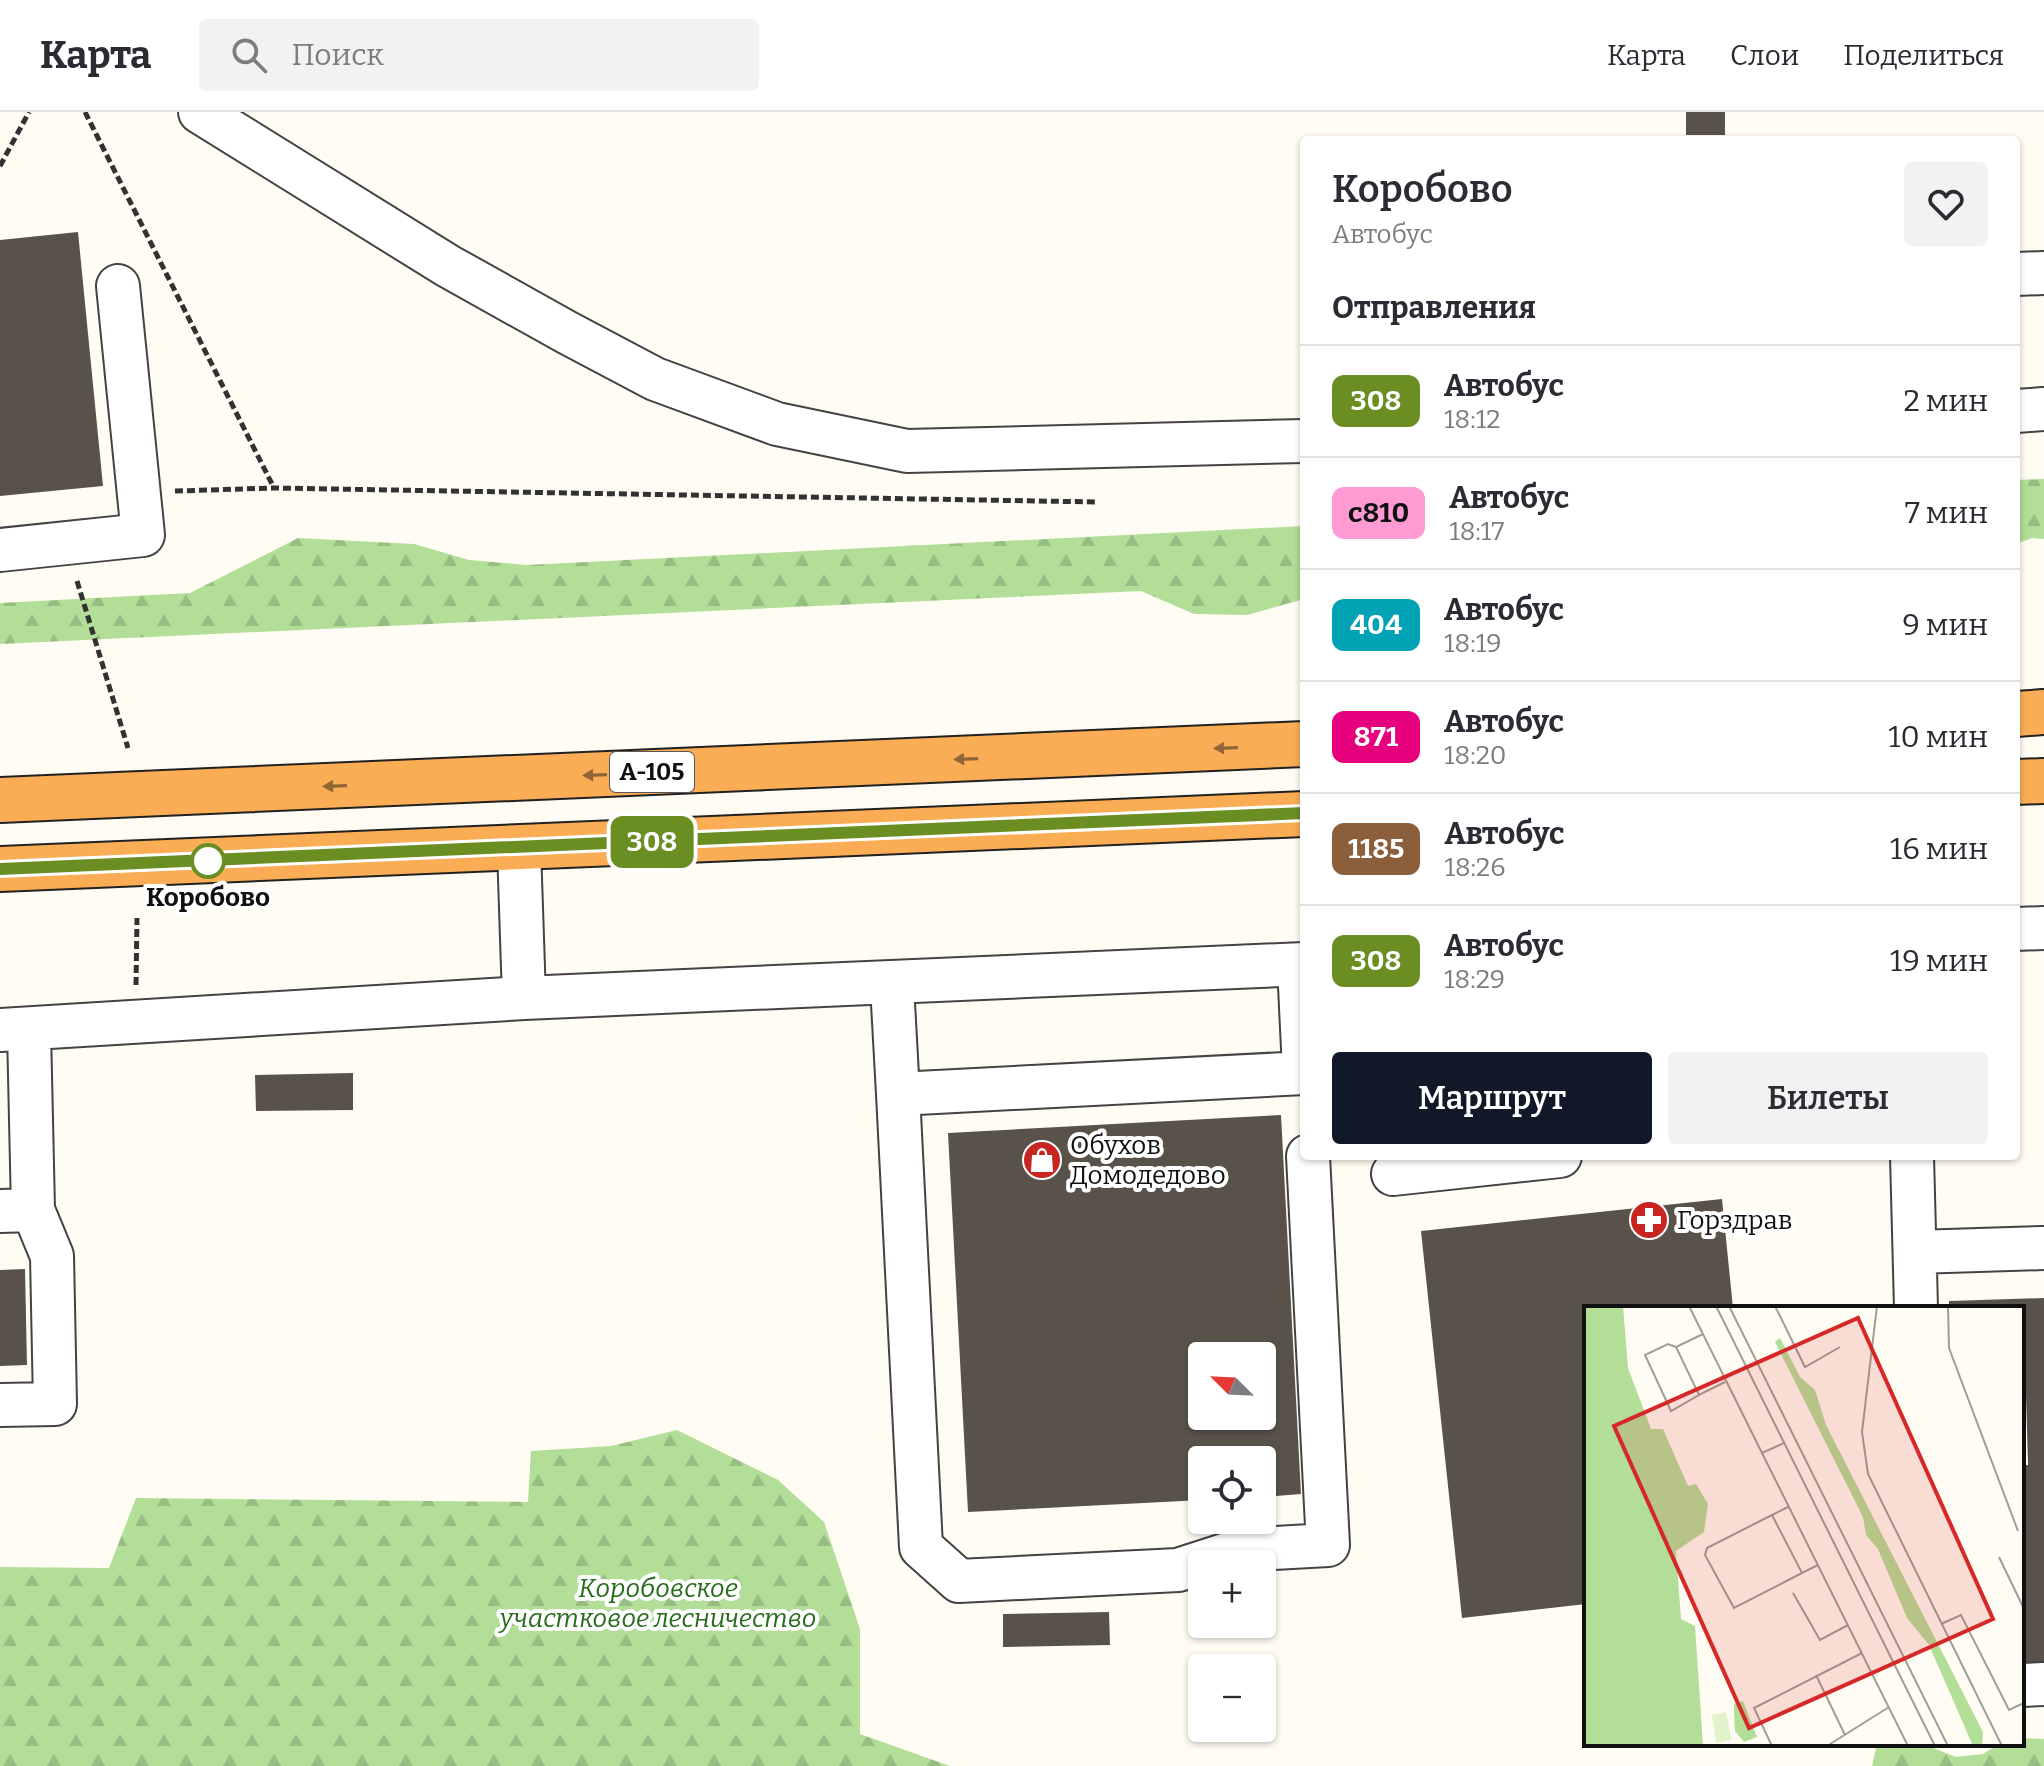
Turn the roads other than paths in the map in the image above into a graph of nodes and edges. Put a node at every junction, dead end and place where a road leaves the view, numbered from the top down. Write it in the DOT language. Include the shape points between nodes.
graph roads {
  1 [pos="200,112"];
  2 [pos="2044,273"];
  3 [pos="2020,274"];
  4 [pos="118,286"];
  5 [pos="2044,409"];
  6 [pos="2020,411"];
  7 [pos="1300,441"];
  8 [pos="0,550"];
  9 [pos="2044,712"];
  10 [pos="2020,714"];
  11 [pos="1300,744"];
  12 [pos="2044,781"];
  13 [pos="2020,782"];
  14 [pos="0,800"];
  15 [pos="1300,814"];
  16 [pos="519,848"];
  17 [pos="0,869"];
  18 [pos="2044,928"];
  19 [pos="2020,929"];
  20 [pos="1300,964"];
  21 [pos="892,985"];
  22 [pos="524,998"];
  23 [pos="14,1030"];
  24 [pos="1300,1072"];
  25 [pos="898,1094"];
  26 [pos="1308,1160"];
  27 [pos="1523,1160"];
  28 [pos="1912,1160"];
  29 [pos="1393,1174"];
  30 [pos="16,1210"];
  31 [pos="2044,1248"];
  32 [pos="1915,1252"];
  33 [pos="1916,1306"];
  34 [pos="0,1405"];
  35 [pos="2044,1684"];
  36 [pos="2024,1685"];
  1 -- 7 [label="street" via="448,266 568,333 655,379 777,424 907,451"];
  2 -- 3 [label="street"];
  4 -- 8 [label="street" via="143,535"];
  5 -- 6 [label="street"];
  9 -- 10 [label="highway"];
  11 -- 14 [label="highway, А-105, one-way"];
  12 -- 13 [label="highway"];
  15 -- 16 [label="highway"];
  16 -- 17 [label="highway"];
  16 -- 22 [label="street"];
  18 -- 19 [label="street"];
  20 -- 21 [label="street"];
  21 -- 22 [label="street"];
  21 -- 25 [label="street"];
  22 -- 23 [label="street"];
  23 -- 30 [label="street"];
  24 -- 25 [label="street"];
  25 -- 26 [label="street" via="921,1547 959,1581 1178,1570 1240,1550 1328,1545"];
  27 -- 29 [label="street"];
  28 -- 32 [label="street"];
  30 -- 34 [label="street" via="52,1256 55,1404"];
  31 -- 32 [label="street"];
  32 -- 33 [label="street"];
  35 -- 36 [label="street"];
}
